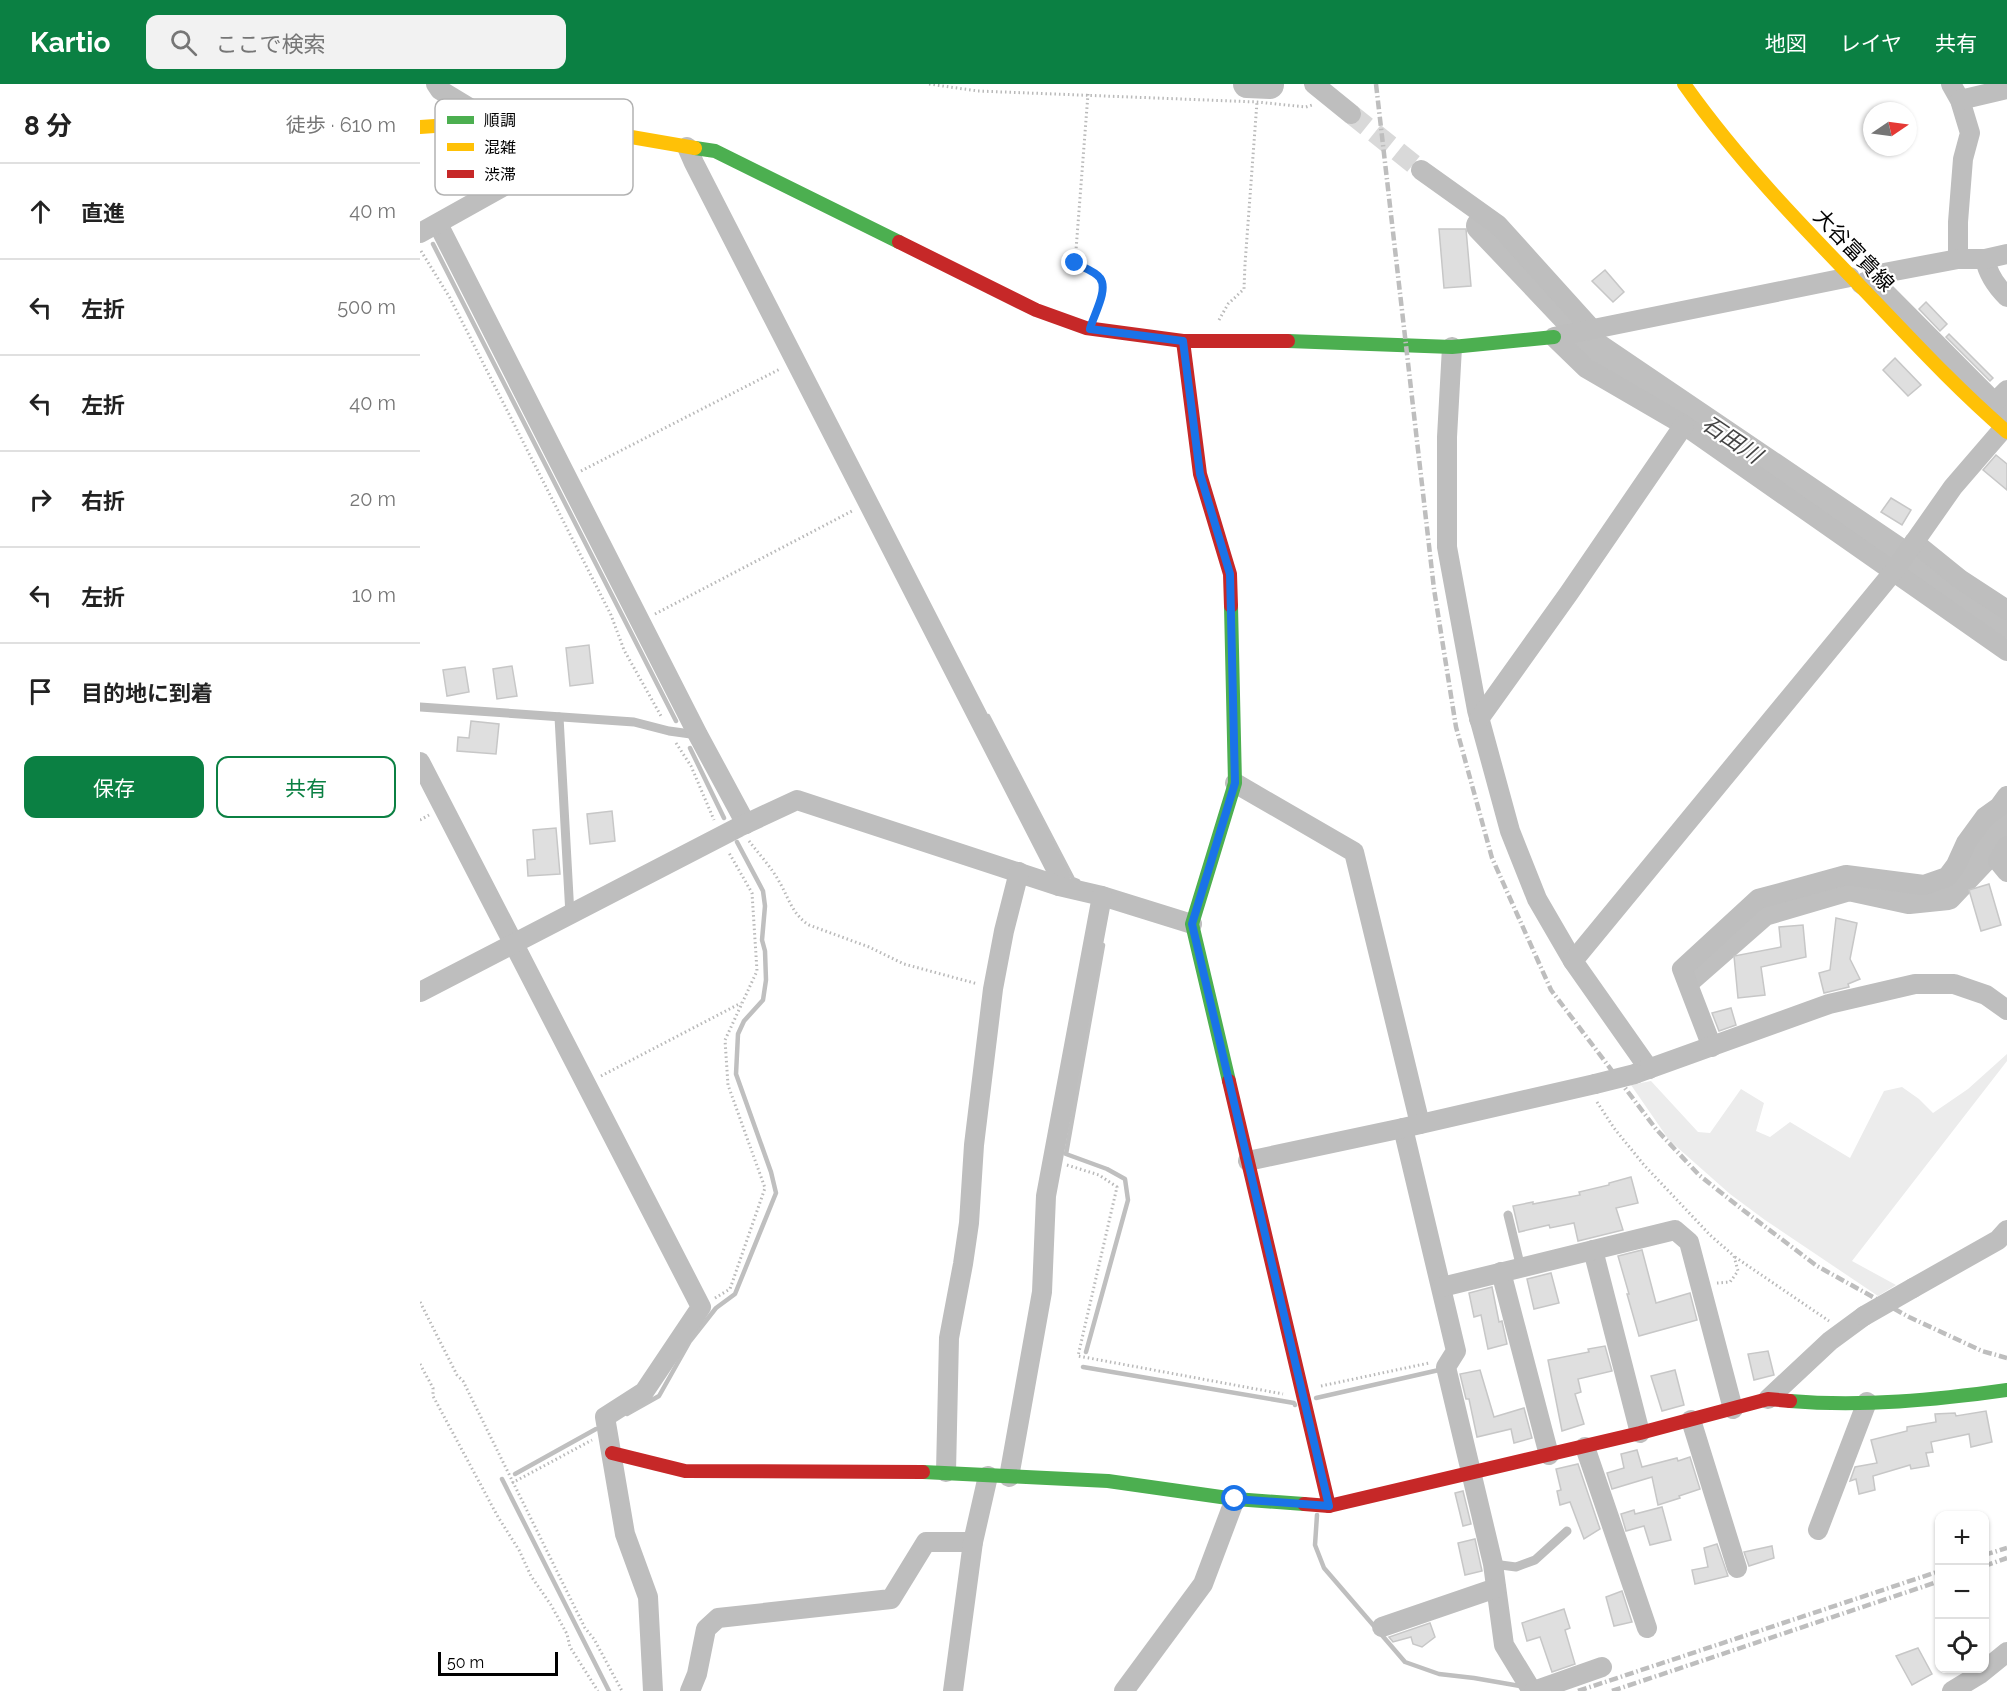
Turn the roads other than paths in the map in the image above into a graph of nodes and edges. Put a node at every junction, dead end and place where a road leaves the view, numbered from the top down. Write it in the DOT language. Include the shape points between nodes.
graph roads {
  1 [pos="436,84"];
  2 [pos="1314,84"];
  3 [pos="1684,84"];
  4 [pos="2007,89"];
  5 [pos="1956,92"];
  6 [pos="455,99"];
  7 [pos="1351,114"];
  8 [pos="435,126"];
  9 [pos="420,127"];
  10 [pos="633,138"];
  11 [pos="687,147"];
  12 [pos="1421,170"];
  13 [pos="489,195"];
  14 [pos="438,224"];
  15 [pos="420,233"];
  16 [pos="2007,254"];
  17 [pos="1958,259"];
  18 [pos="1985,259"];
  19 [pos="1860,280"];
  20 [pos="2007,297"];
  21 [pos="1882,299"];
  22 [pos="1591,328"];
  23 [pos="1559,335"];
  24 [pos="1183,341"];
  25 [pos="1452,347"];
  26 [pos="2004,414"];
  27 [pos="1684,425"];
  28 [pos="1912,544"];
  29 [pos="1894,572"];
  30 [pos="2007,610"];
  31 [pos="2007,651"];
  32 [pos="420,707"];
  33 [pos="559,717"];
  34 [pos="1479,718"];
  35 [pos="698,735"];
  36 [pos="420,762"];
  37 [pos="1235,783"];
  38 [pos="2007,796"];
  39 [pos="742,825"];
  40 [pos="2007,846"];
  41 [pos="1019,872"];
  42 [pos="2007,872"];
  43 [pos="1059,886"];
  44 [pos="1102,896"];
  45 [pos="570,915"];
  46 [pos="1192,924"];
  47 [pos="514,944"];
  48 [pos="1574,961"];
  49 [pos="420,992"];
  50 [pos="2007,1010"];
  51 [pos="1712,1047"];
  52 [pos="1642,1071"];
  53 [pos="1411,1126"];
  54 [pos="1248,1161"];
  55 [pos="1508,1215"];
  56 [pos="2007,1230"];
  57 [pos="1593,1250"];
  58 [pos="1521,1268"];
  59 [pos="1500,1272"];
  60 [pos="1442,1287"];
  61 [pos="2007,1390"];
  62 [pos="1768,1399"];
  63 [pos="1867,1402"];
  64 [pos="1732,1409"];
  65 [pos="1691,1420"];
  66 [pos="1640,1433"];
  67 [pos="1585,1447"];
  68 [pos="612,1453"];
  69 [pos="1549,1455"];
  70 [pos="946,1472"];
  71 [pos="1471,1474"];
  72 [pos="988,1476"];
  73 [pos="1009,1477"];
  74 [pos="1235,1499"];
  75 [pos="1329,1506"];
  76 [pos="1818,1530"];
  77 [pos="1567,1531"];
  78 [pos="973,1542"];
  79 [pos="1493,1564"];
  80 [pos="1737,1568"];
  81 [pos="1496,1588"];
  82 [pos="1382,1627"];
  83 [pos="1647,1628"];
  84 [pos="2007,1652"];
  85 [pos="1602,1667"];
  86 [pos="653,1691"];
  87 [pos="690,1691"];
  88 [pos="953,1691"];
  89 [pos="1124,1691"];
  90 [pos="1533,1691"];
  91 [pos="1952,1691"];
  1 -- 6 [label="street"];
  2 -- 7 [label="street"];
  3 -- 19 [label="street, 大谷富貴線" via="1704,115 1757,179"];
  4 -- 5 [label="street"];
  5 -- 17 [label="street" via="1970,133 1963,159"];
  8 -- 9 [label="street"];
  10 -- 11 [label="street"];
  11 -- 24 [label="street" via="715,151 1036,310 1090,329"];
  11 -- 43 [label="street" via="1060,877"];
  12 -- 22 [label="street" via="1498,225"];
  13 -- 14 [label="street"];
  14 -- 15 [label="street"];
  14 -- 35 [label="street"];
  16 -- 18 [label="street"];
  17 -- 18 [label="street"];
  17 -- 19 [label="street"];
  18 -- 20 [label="street" via="1996,287"];
  19 -- 21 [label="street"];
  19 -- 22 [label="street"];
  21 -- 26 [label="street"];
  21 -- 26 [label="street, 大谷富貴線" via="1928,360"];
  22 -- 23 [label="street"];
  23 -- 25 [label="street"];
  23 -- 27 [label="street" via="1587,368"];
  24 -- 25 [label="street"];
  24 -- 37 [label="street" via="1200,474 1230,574"];
  25 -- 34 [label="street" via="1447,547"];
  26 -- 28 [label="street"];
  27 -- 29 [label="street"];
  27 -- 34 [label="street"];
  28 -- 29 [label="street"];
  28 -- 30 [label="street"];
  29 -- 31 [label="street"];
  29 -- 48 [label="street"];
  32 -- 33 [label="lane"];
  33 -- 35 [label="lane" via="634,722"];
  33 -- 45 [label="lane"];
  34 -- 48 [label="street" via="1510,831 1537,899"];
  35 -- 39 [label="street"];
  36 -- 47 [label="street"];
  37 -- 46 [label="street"];
  37 -- 53 [label="street" via="1354,852"];
  38 -- 51 [label="street" via="1985,817 1947,877 1924,885 1846,875 1758,899 1682,969"];
  39 -- 41 [label="street" via="797,800"];
  39 -- 45 [label="street"];
  40 -- 42 [label="street" via="1998,861"];
  41 -- 43 [label="street"];
  41 -- 70 [label="street" via="993,989 969,1223 949,1338"];
  43 -- 44 [label="street"];
  44 -- 46 [label="street"];
  44 -- 73 [label="street" via="1046,1196 1042,1292"];
  45 -- 47 [label="street"];
  46 -- 54 [label="street"];
  47 -- 49 [label="street"];
  47 -- 68 [label="street" via="701,1307 644,1392 605,1417"];
  48 -- 52 [label="street"];
  50 -- 51 [label="street" via="1986,995 1954,984 1915,984 1829,1004"];
  51 -- 52 [label="street"];
  52 -- 53 [label="street, bridge"];
  53 -- 54 [label="street"];
  53 -- 60 [label="street"];
  54 -- 75 [label="street"];
  55 -- 58 [label="lane"];
  56 -- 62 [label="street, bridge" via="1998,1240 1864,1316 1830,1341"];
  57 -- 58 [label="street"];
  57 -- 64 [label="street" via="1675,1230 1689,1242"];
  57 -- 66 [label="street"];
  58 -- 59 [label="street"];
  59 -- 60 [label="street"];
  59 -- 69 [label="street"];
  60 -- 71 [label="street" via="1456,1351 1446,1367"];
  61 -- 63 [label="street" via="1949,1398"];
  62 -- 63 [label="street"];
  62 -- 64 [label="street"];
  63 -- 76 [label="street"];
  64 -- 65 [label="street"];
  65 -- 66 [label="street"];
  65 -- 80 [label="street"];
  66 -- 67 [label="street"];
  67 -- 69 [label="street"];
  67 -- 83 [label="street"];
  68 -- 70 [label="street" via="685,1471"];
  68 -- 86 [label="street" via="625,1534 648,1597"];
  69 -- 71 [label="street"];
  70 -- 72 [label="street"];
  71 -- 75 [label="street"];
  71 -- 79 [label="street"];
  72 -- 73 [label="street"];
  72 -- 78 [label="street"];
  73 -- 74 [label="street" via="1108,1481"];
  74 -- 75 [label="street"];
  74 -- 89 [label="street" via="1203,1584"];
  77 -- 79 [label="lane" via="1535,1560 1516,1567"];
  78 -- 87 [label="street" via="926,1542 891,1599 718,1618 706,1629 698,1674"];
  78 -- 88 [label="street"];
  79 -- 81 [label="street"];
  81 -- 82 [label="street"];
  81 -- 90 [label="street" via="1504,1645"];
  84 -- 91 [label="street"];
  85 -- 90 [label="street"];
}
